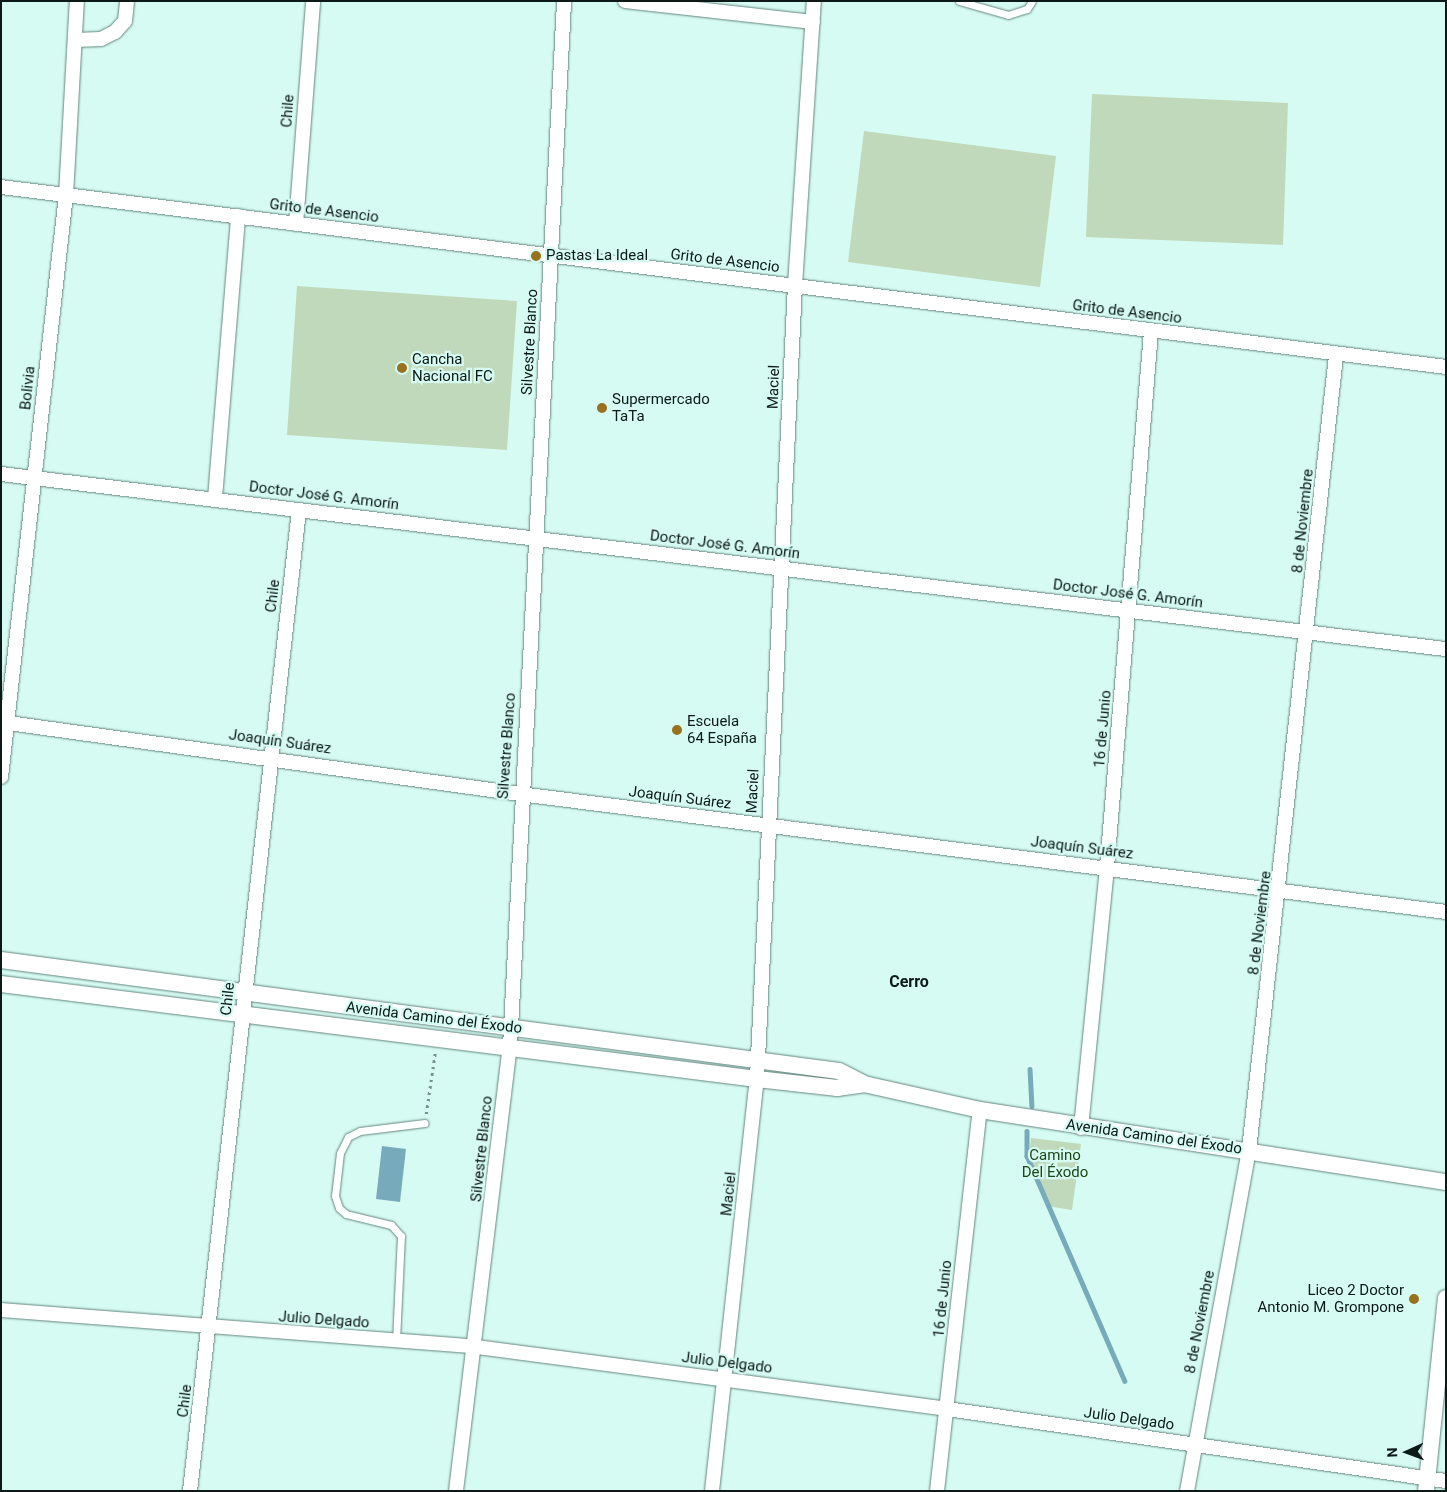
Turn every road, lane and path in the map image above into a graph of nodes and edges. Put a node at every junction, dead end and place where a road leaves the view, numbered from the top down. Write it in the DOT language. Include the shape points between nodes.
graph roads {
  1 [pos="77,1"];
  2 [pos="127,1"];
  3 [pos="313,1"];
  4 [pos="564,1"];
  5 [pos="625,1"];
  6 [pos="814,1"];
  7 [pos="959,1"];
  8 [pos="1032,1"];
  9 [pos="813,22"];
  10 [pos="75,40"];
  11 [pos="1,187"];
  12 [pos="66,195"];
  13 [pos="238,216"];
  14 [pos="296,224"];
  15 [pos="550,256"];
  16 [pos="794,285"];
  17 [pos="1151,332"];
  18 [pos="1336,355"];
  19 [pos="1446,368"];
  20 [pos="1,474"];
  21 [pos="35,478"];
  22 [pos="215,498"];
  23 [pos="299,510"];
  24 [pos="537,538"];
  25 [pos="782,568"];
  26 [pos="1129,610"];
  27 [pos="1308,632"];
  28 [pos="1446,649"];
  29 [pos="4,722"];
  30 [pos="271,757"];
  31 [pos="1,777"];
  32 [pos="520,794"];
  33 [pos="767,826"];
  34 [pos="1107,867"];
  35 [pos="1280,890"];
  36 [pos="1446,912"];
  37 [pos="1,960"];
  38 [pos="1,984"];
  39 [pos="244,994"];
  40 [pos="243,1013"];
  41 [pos="510,1028"];
  42 [pos="438,1036"];
  43 [pos="510,1047"];
  44 [pos="758,1060"];
  45 [pos="757,1080"];
  46 [pos="864,1084"];
  47 [pos="980,1110"];
  48 [pos="425,1123"];
  49 [pos="1081,1128"];
  50 [pos="1249,1150"];
  51 [pos="1446,1182"];
  52 [pos="1446,1298"];
  53 [pos="1,1310"];
  54 [pos="210,1327"];
  55 [pos="396,1341"];
  56 [pos="476,1347"];
  57 [pos="726,1379"];
  58 [pos="947,1409"];
  59 [pos="1193,1445"];
  60 [pos="1446,1481"];
  61 [pos="1427,1485"];
  62 [pos="190,1491"];
  63 [pos="456,1491"];
  64 [pos="712,1491"];
  65 [pos="937,1491"];
  66 [pos="1187,1491"];
  1 -- 10 [label="street, Bolivia"];
  2 -- 10 [label="street" via="125,21 115,32 101,39"];
  3 -- 14 [label="street, Chile"];
  4 -- 15 [label="street, Silvestre Blanco"];
  5 -- 9 [label="street"];
  6 -- 9 [label="street, Maciel"];
  7 -- 8 [label="lane" via="1008,15 1027,9"];
  9 -- 16 [label="street, Maciel"];
  10 -- 12 [label="street, Bolivia"];
  11 -- 12 [label="street, Grito de Asencio"];
  12 -- 13 [label="street, Grito de Asencio"];
  12 -- 21 [label="street, Bolivia"];
  13 -- 14 [label="street, Grito de Asencio"];
  13 -- 22 [label="street"];
  14 -- 15 [label="street, Grito de Asencio"];
  15 -- 16 [label="street, Grito de Asencio"];
  15 -- 24 [label="street, Silvestre Blanco"];
  16 -- 17 [label="street, Grito de Asencio"];
  16 -- 25 [label="street, Maciel"];
  17 -- 18 [label="street, Grito de Asencio"];
  17 -- 26 [label="street, 16 de Junio"];
  18 -- 19 [label="street, Grito de Asencio"];
  18 -- 27 [label="street, 8 de Noviembre"];
  20 -- 21 [label="street, Doctor José G. Amorín"];
  21 -- 22 [label="street, Doctor José G. Amorín"];
  21 -- 29 [label="street, Bolivia"];
  22 -- 23 [label="street, Doctor José G. Amorín"];
  23 -- 24 [label="street, Doctor José G. Amorín"];
  23 -- 30 [label="street, Chile"];
  24 -- 25 [label="street, Doctor José G. Amorín"];
  24 -- 32 [label="street, Silvestre Blanco"];
  25 -- 26 [label="street, Doctor José G. Amorín"];
  25 -- 33 [label="street, Maciel"];
  26 -- 27 [label="street, Doctor José G. Amorín"];
  26 -- 34 [label="street, 16 de Junio"];
  27 -- 28 [label="street, Doctor José G. Amorín"];
  27 -- 35 [label="street, 8 de Noviembre"];
  29 -- 30 [label="street, Joaquín Suárez"];
  29 -- 31 [label="street, Bolivia"];
  30 -- 32 [label="street, Joaquín Suárez"];
  30 -- 39 [label="street, Chile"];
  32 -- 33 [label="street, Joaquín Suárez"];
  32 -- 41 [label="street, Silvestre Blanco"];
  33 -- 34 [label="street, Joaquín Suárez"];
  33 -- 44 [label="street, Maciel"];
  34 -- 35 [label="street, Joaquín Suárez"];
  34 -- 49 [label="street, 16 de Junio"];
  35 -- 36 [label="street, Joaquín Suárez"];
  35 -- 50 [label="street, 8 de Noviembre"];
  37 -- 39 [label="street, Avenida Camino del Éxodo"];
  38 -- 40 [label="street, Avenida Camino del Éxodo"];
  39 -- 40 [label="street, Chile"];
  39 -- 41 [label="street, Avenida Camino del Éxodo"];
  40 -- 42 [label="street, Avenida Camino del Éxodo"];
  40 -- 54 [label="street, Chile"];
  41 -- 43 [label="street, Silvestre Blanco"];
  41 -- 44 [label="street, Avenida Camino del Éxodo"];
  42 -- 43 [label="street, Avenida Camino del Éxodo"];
  42 -- 48 [label="path"];
  43 -- 45 [label="street, Avenida Camino del Éxodo"];
  43 -- 56 [label="street, Silvestre Blanco"];
  44 -- 45 [label="street, Maciel"];
  44 -- 46 [label="street, Avenida Camino del Éxodo" via="839,1071"];
  45 -- 46 [label="street, Avenida Camino del Éxodo" via="837,1088"];
  45 -- 57 [label="street, Maciel"];
  46 -- 47 [label="street, Avenida Camino del Éxodo"];
  47 -- 49 [label="street, Avenida Camino del Éxodo"];
  47 -- 58 [label="street, 16 de Junio"];
  48 -- 55 [label="lane" via="360,1130 348,1137 340,1153 334,1196 346,1214 391,1225 401,1236"];
  49 -- 50 [label="street, Avenida Camino del Éxodo"];
  50 -- 51 [label="street, Avenida Camino del Éxodo"];
  50 -- 59 [label="street, 8 de Noviembre"];
  52 -- 61 [label="street"];
  53 -- 54 [label="street, Julio Delgado"];
  54 -- 55 [label="street, Julio Delgado"];
  54 -- 62 [label="street, Chile"];
  55 -- 56 [label="street, Julio Delgado"];
  56 -- 57 [label="street, Julio Delgado"];
  56 -- 63 [label="street, Silvestre Blanco"];
  57 -- 58 [label="street, Julio Delgado"];
  57 -- 64 [label="street, Maciel"];
  58 -- 59 [label="street, Julio Delgado"];
  58 -- 65 [label="street, 16 de Junio"];
  59 -- 61 [label="street, Julio Delgado"];
  59 -- 66 [label="street, 8 de Noviembre"];
  60 -- 61 [label="street, Julio Delgado"];
}
